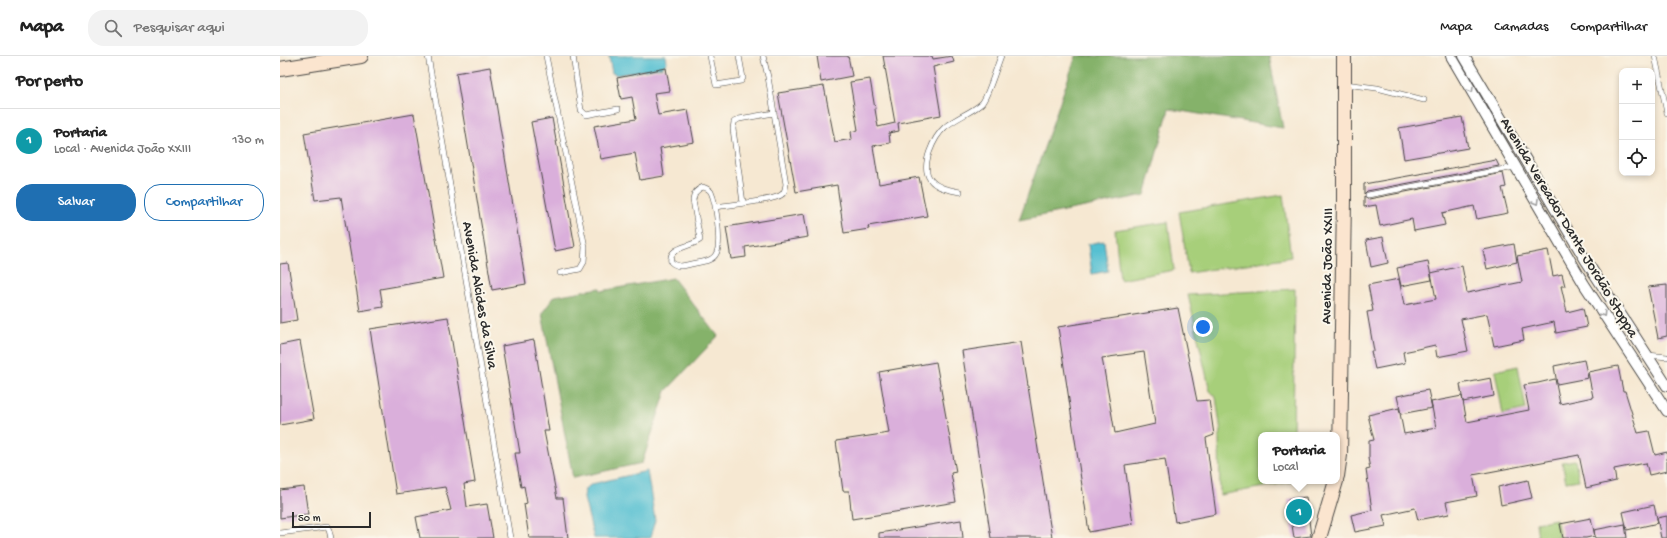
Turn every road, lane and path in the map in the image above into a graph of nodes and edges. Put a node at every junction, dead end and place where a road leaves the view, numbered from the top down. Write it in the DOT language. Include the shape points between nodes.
graph roads {
  1 [pos="361,56"];
  2 [pos="428,56"];
  3 [pos="546,56"];
  4 [pos="573,56"];
  5 [pos="710,56"];
  6 [pos="739,56"];
  7 [pos="763,56"];
  8 [pos="1001,56"];
  9 [pos="1344,56"];
  10 [pos="1451,56"];
  11 [pos="1464,56"];
  12 [pos="1656,56"];
  13 [pos="280,69"];
  14 [pos="1344,84"];
  15 [pos="1424,100"];
  16 [pos="618,109"];
  17 [pos="774,113"];
  18 [pos="1667,113"];
  19 [pos="1515,167"];
  20 [pos="960,192"];
  21 [pos="1368,195"];
  22 [pos="742,203"];
  23 [pos="715,207"];
  24 [pos="560,273"];
  25 [pos="1647,355"];
  26 [pos="1667,357"];
  27 [pos="1667,386"];
  28 [pos="1667,411"];
  29 [pos="1340,432"];
  30 [pos="1340,432"];
  31 [pos="1340,455"];
  32 [pos="1335,484"];
  33 [pos="280,533"];
  34 [pos="331,538"];
  35 [pos="510,538"];
  36 [pos="1319,538"];
  1 -- 13 [label="main road"];
  2 -- 35 [label="lane, Avenida Alcides da Silva"];
  3 -- 24 [label="lane" via="585,247 584,262 580,269"];
  4 -- 16 [label="lane" via="583,114"];
  5 -- 6 [label="lane" via="716,85 741,81 743,78"];
  7 -- 17 [label="lane"];
  8 -- 20 [label="lane" via="982,104 945,127 933,143 927,159 930,179 936,185"];
  9 -- 14 [label="main road, Avenida João XXIII"];
  10 -- 19 [label="street, Avenida Vereador Dante Jordão Stoppa, one-way"];
  11 -- 25 [label="street, Avenida Vereador Dante Jordão Stoppa" via="1585,259"];
  12 -- 18 [label="lane"];
  14 -- 15 [label="lane" via="1377,88"];
  14 -- 29 [label="main road, Avenida João XXIII"];
  17 -- 22 [label="lane" via="734,122 732,128"];
  17 -- 22 [label="lane" via="785,191 780,196"];
  19 -- 21 [label="lane"];
  19 -- 28 [label="street, Avenida Vereador Dante Jordão Stoppa, one-way" via="1584,284"];
  22 -- 23 [label="lane"];
  23 -- 23 [label="lane" via="719,240 716,255 680,267 674,265 670,257 674,250 690,246 700,240 692,200 697,189 708,189"];
  25 -- 26 [label="lane"];
  25 -- 27 [label="street, Avenida Vereador Dante Jordão Stoppa"];
  30 -- 31 [label="main road, Avenida João XXIII"];
  32 -- 36 [label="main road"];
  33 -- 34 [label="lane" via="326,527"];
}
